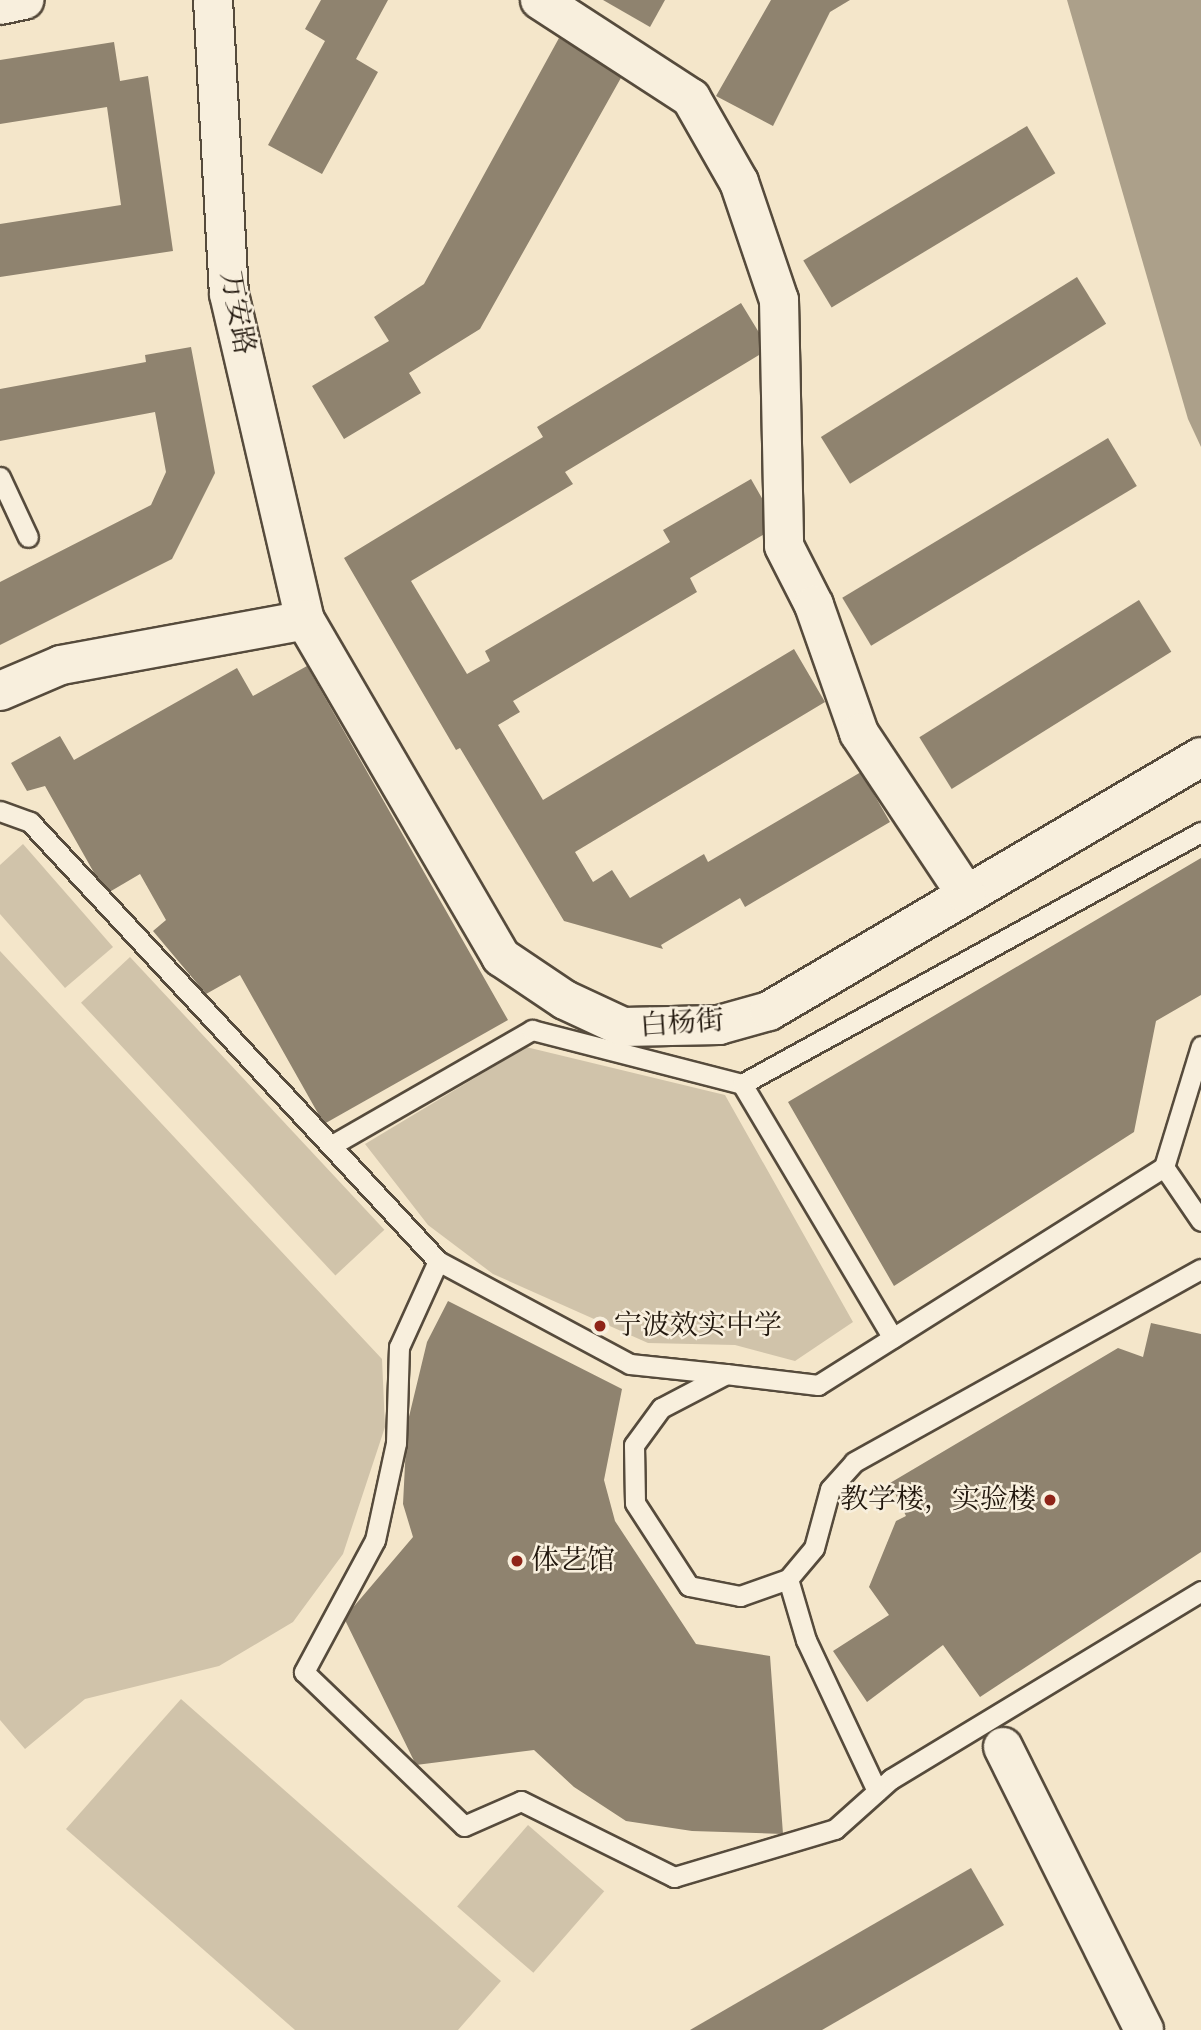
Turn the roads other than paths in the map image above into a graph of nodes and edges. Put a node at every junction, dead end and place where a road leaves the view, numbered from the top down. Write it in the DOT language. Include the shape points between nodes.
graph roads {
  1 [pos="24,0"];
  2 [pos="213,0"];
  3 [pos="540,0"];
  4 [pos="0,5"];
  5 [pos="0,477"];
  6 [pos="28,537"];
  7 [pos="305,620"];
  8 [pos="0,691"];
  9 [pos="1201,757"];
  10 [pos="0,811"];
  11 [pos="1201,832"];
  12 [pos="966,894"];
  13 [pos="1201,1046"];
  14 [pos="742,1084"];
  15 [pos="332,1145"];
  16 [pos="1164,1167"];
  17 [pos="1201,1222"];
  18 [pos="438,1261"];
  19 [pos="1201,1269"];
  20 [pos="893,1338"];
  21 [pos="725,1374"];
  22 [pos="788,1579"];
  23 [pos="1201,1591"];
  24 [pos="1003,1747"];
  25 [pos="877,1791"];
  26 [pos="1144,2030"];
  1 -- 4 [label="street"];
  2 -- 7 [label="street, 万安路" via="229,294"];
  3 -- 12 [label="street" via="691,98 739,182 779,300 785,546 814,605 859,733"];
  5 -- 6 [label="lane"];
  7 -- 8 [label="street" via="61,665"];
  7 -- 12 [label="street, 白杨街" via="500,957 565,1000 623,1027 719,1025 769,1011"];
  9 -- 12 [label="street, 白杨街"];
  10 -- 15 [label="lane" via="30,822"];
  11 -- 14 [label="lane"];
  13 -- 16 [label="lane"];
  14 -- 15 [label="lane" via="532,1030"];
  14 -- 20 [label="lane"];
  15 -- 18 [label="lane"];
  16 -- 17 [label="lane"];
  16 -- 20 [label="lane"];
  18 -- 21 [label="lane" via="630,1364"];
  18 -- 25 [label="lane" via="399,1347 396,1443 375,1540 304,1672 464,1826 522,1801 674,1877 835,1829"];
  19 -- 22 [label="lane" via="854,1462 830,1489 814,1548"];
  20 -- 21 [label="lane" via="818,1385"];
  21 -- 22 [label="lane" via="661,1408 634,1445 635,1503 689,1586 740,1596"];
  22 -- 25 [label="lane" via="806,1640"];
  23 -- 25 [label="lane"];
  24 -- 26 [label="street"];
}
